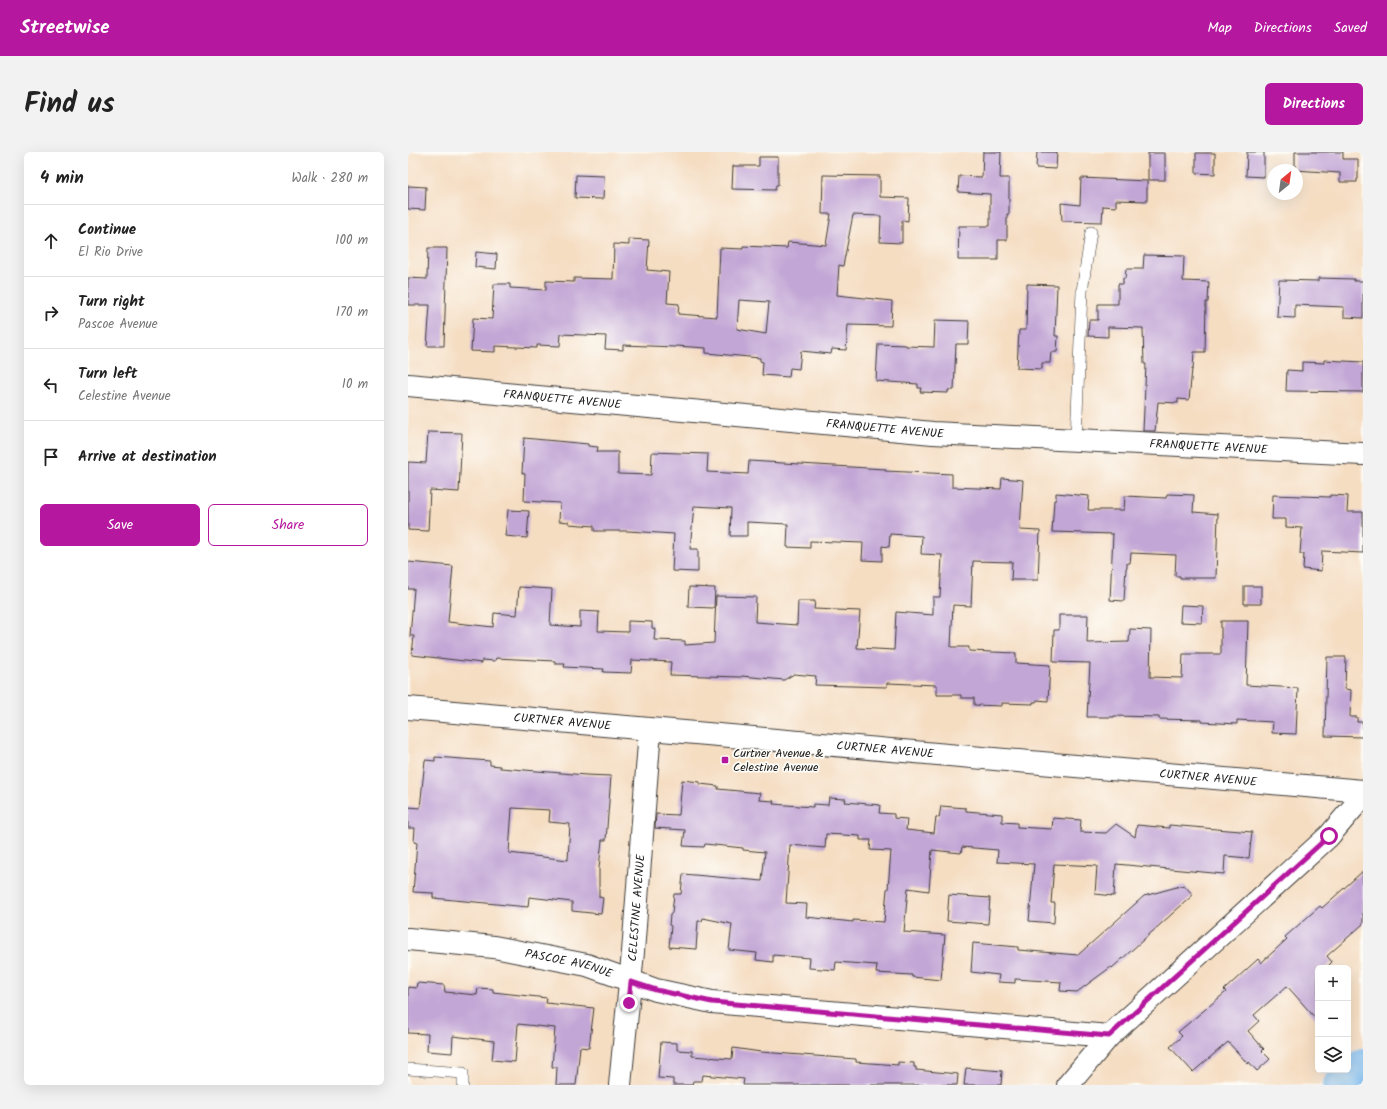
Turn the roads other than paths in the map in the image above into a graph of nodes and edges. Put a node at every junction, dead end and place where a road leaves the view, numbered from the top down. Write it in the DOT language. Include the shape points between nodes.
graph roads {
  1 [pos="1091,232"];
  2 [pos="408,385"];
  3 [pos="1076,439"];
  4 [pos="1363,454"];
  5 [pos="408,708"];
  6 [pos="650,730"];
  7 [pos="1363,791"];
  8 [pos="1363,796"];
  9 [pos="408,939"];
  10 [pos="631,982"];
  11 [pos="1109,1036"];
  12 [pos="408,1069"];
  13 [pos="463,1085"];
  14 [pos="620,1085"];
  15 [pos="1068,1085"];
  1 -- 3 [label="lane" via="1082,291"];
  2 -- 3 [label="street, FRANQUETTE AVENUE" via="933,433"];
  3 -- 4 [label="street, FRANQUETTE AVENUE"];
  5 -- 6 [label="street, CURTNER AVENUE"];
  6 -- 7 [label="street, CURTNER AVENUE"];
  6 -- 10 [label="street, CELESTINE AVENUE"];
  8 -- 11 [label="street" via="1329,836"];
  9 -- 10 [label="street, PASCOE AVENUE" via="494,947 587,965"];
  10 -- 11 [label="street, PASCOE AVENUE" via="712,1002"];
  10 -- 14 [label="street, CELESTINE AVENUE"];
  11 -- 15 [label="street"];
  12 -- 13 [label="lane" via="463,1073"];
}
